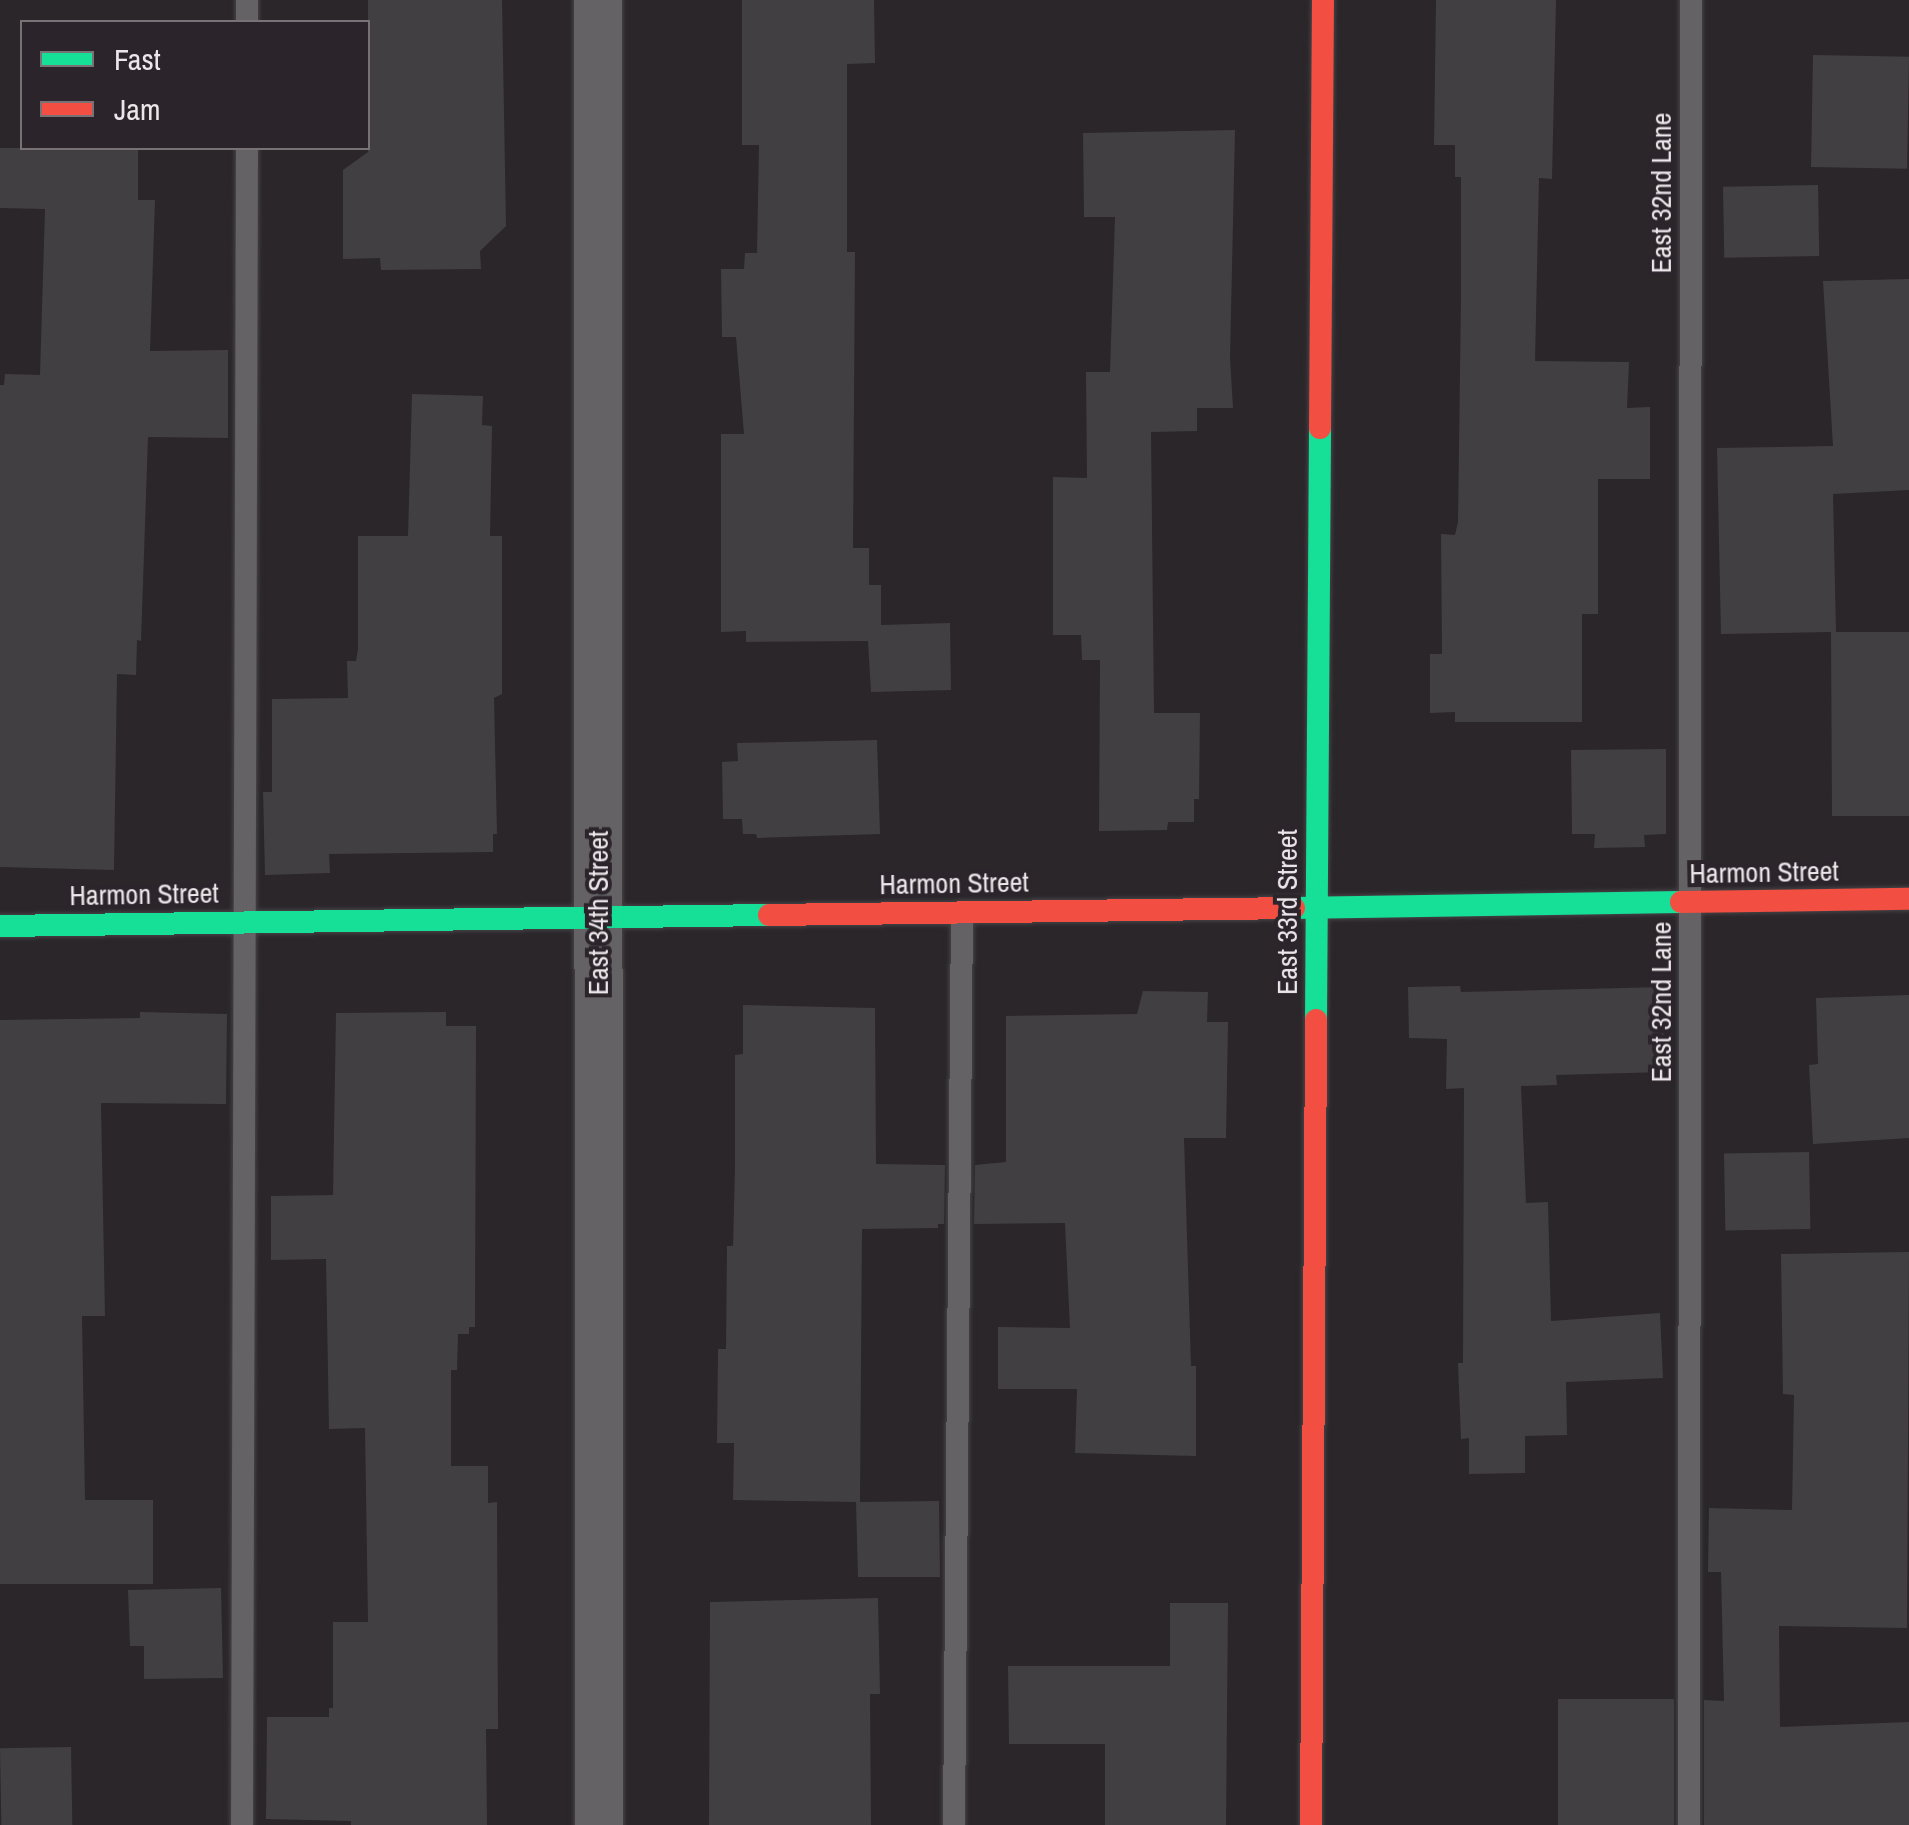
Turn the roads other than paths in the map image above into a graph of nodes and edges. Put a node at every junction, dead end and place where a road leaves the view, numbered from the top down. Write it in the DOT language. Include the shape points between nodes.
graph roads {
  1 [pos="598,0"];
  2 [pos="1323,0"];
  3 [pos="1690,0"];
  4 [pos="247,150"];
  5 [pos="1909,899"];
  6 [pos="1692,903"];
  7 [pos="1317,910"];
  8 [pos="962,912"];
  9 [pos="598,918"];
  10 [pos="246,923"];
  11 [pos="0,926"];
  12 [pos="242,1825"];
  13 [pos="599,1825"];
  14 [pos="954,1825"];
  15 [pos="1311,1825"];
  16 [pos="1689,1825"];
  1 -- 9 [label="street, East 34th Street"];
  2 -- 7 [label="main road, East 33rd Street"];
  3 -- 6 [label="lane, East 32nd Lane"];
  4 -- 10 [label="lane"];
  5 -- 6 [label="main road, Harmon Street"];
  6 -- 7 [label="main road, Harmon Street"];
  6 -- 16 [label="lane, East 32nd Lane"];
  7 -- 8 [label="main road, Harmon Street"];
  7 -- 15 [label="main road, East 33rd Street"];
  8 -- 9 [label="main road, Harmon Street"];
  8 -- 14 [label="lane"];
  9 -- 10 [label="main road, Harmon Street"];
  9 -- 13 [label="street, East 34th Street"];
  10 -- 11 [label="main road, Harmon Street"];
  10 -- 12 [label="lane"];
}
